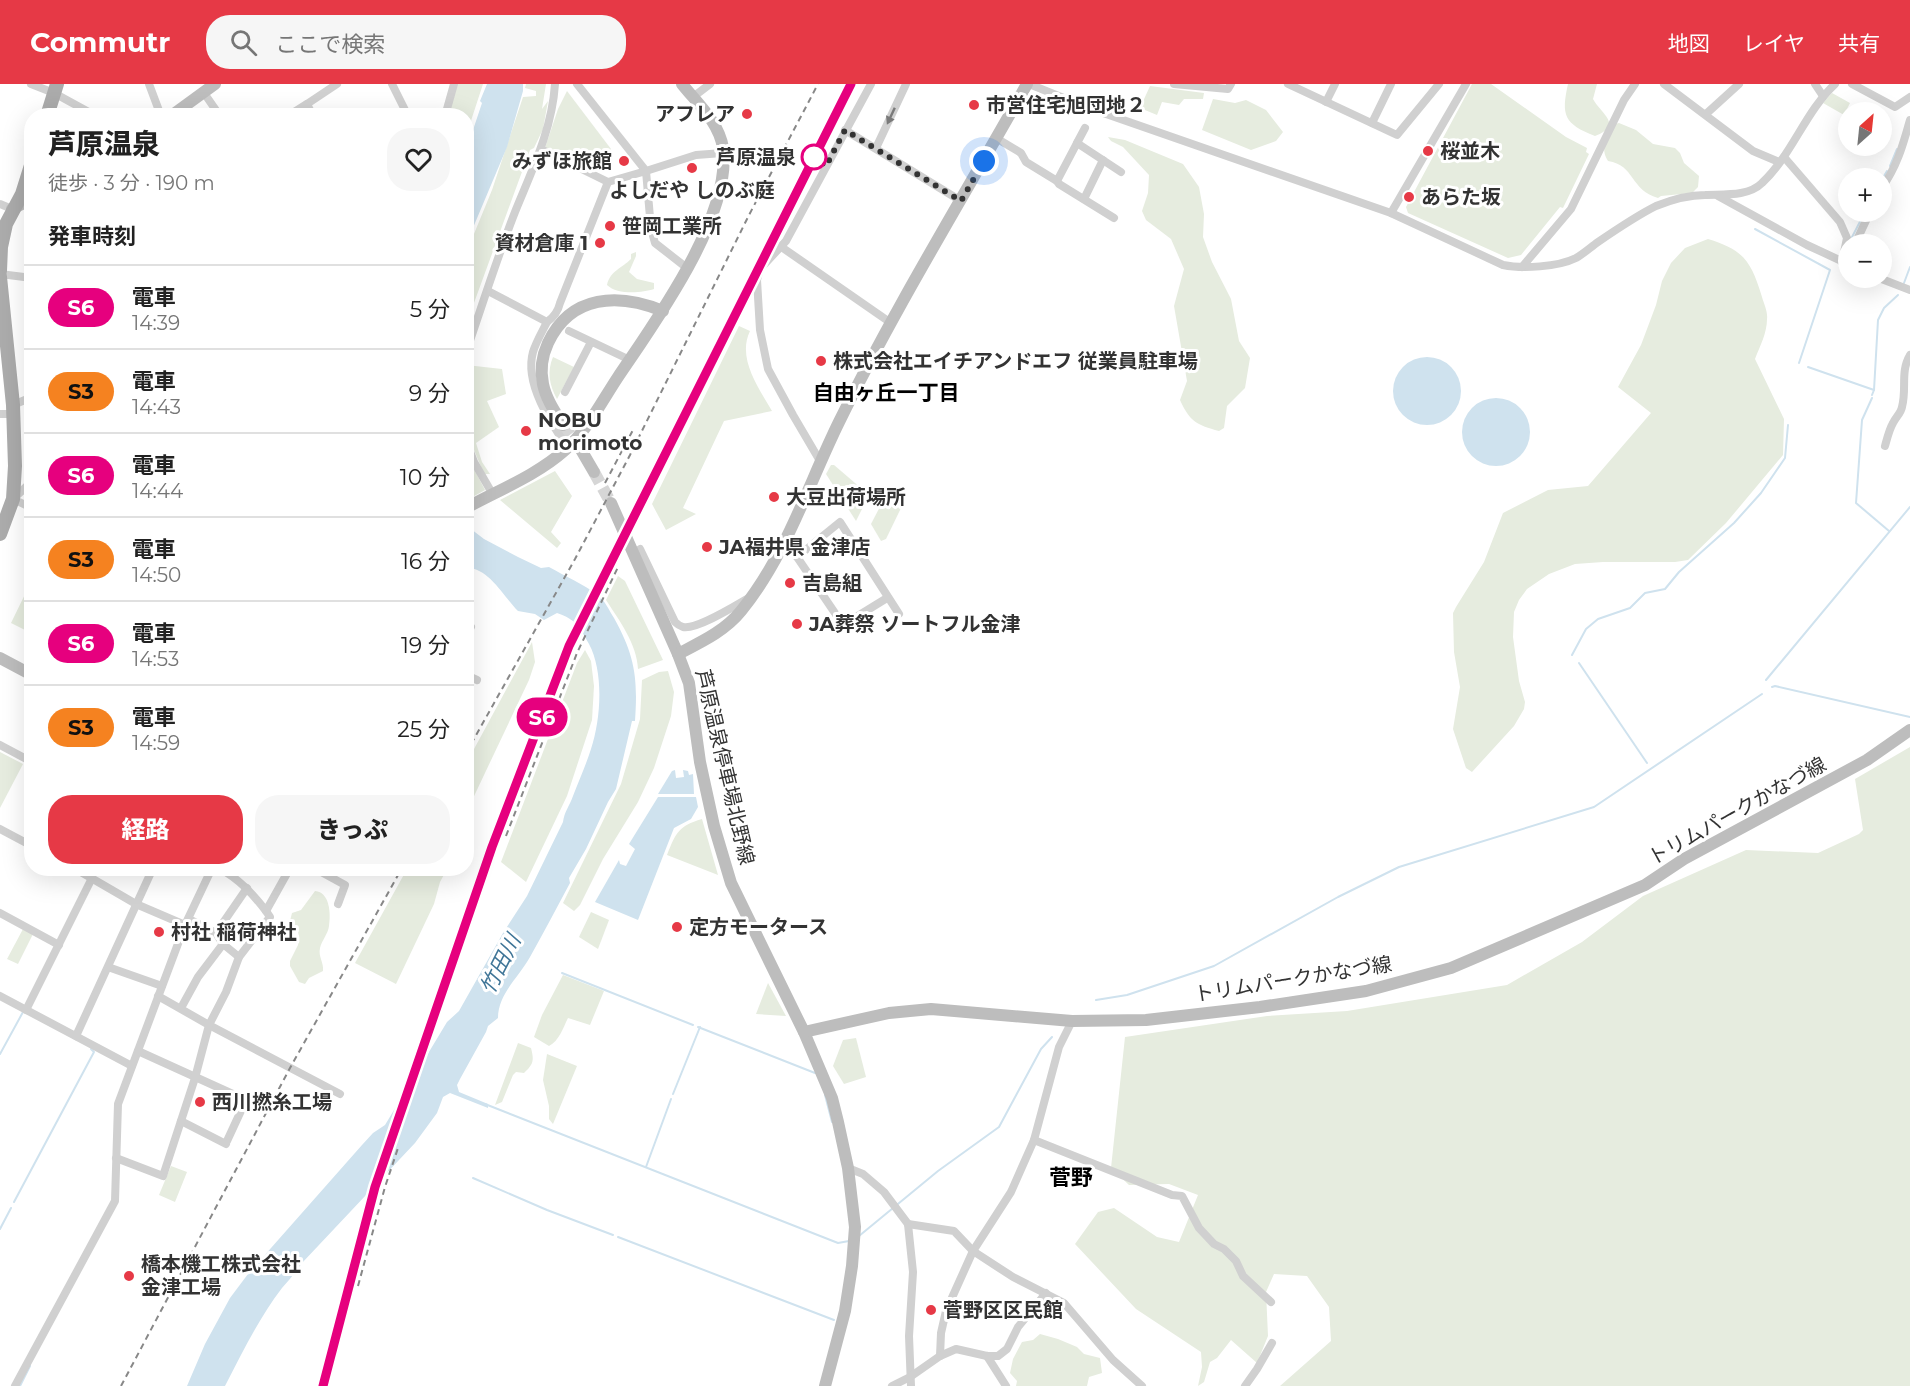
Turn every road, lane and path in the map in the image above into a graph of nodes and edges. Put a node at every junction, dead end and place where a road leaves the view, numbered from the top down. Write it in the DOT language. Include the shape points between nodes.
graph roads {
  1 [pos="31,84"];
  2 [pos="149,84"];
  3 [pos="215,84"];
  4 [pos="337,84"];
  5 [pos="392,84"];
  6 [pos="454,84"];
  7 [pos="555,84"];
  8 [pos="577,84"];
  9 [pos="682,84"];
  10 [pos="710,84"];
  11 [pos="871,84"];
  12 [pos="906,84"];
  13 [pos="1028,84"];
  14 [pos="1173,84"];
  15 [pos="1231,84"];
  16 [pos="1288,84"];
  17 [pos="1335,84"];
  18 [pos="1391,84"];
  19 [pos="1438,84"];
  20 [pos="1466,84"];
  21 [pos="1635,84"];
  22 [pos="1664,84"];
  23 [pos="1739,84"];
  24 [pos="1815,84"];
  25 [pos="1835,84"];
  26 [pos="1852,84"];
  27 [pos="55,88"];
  28 [pos="204,93"];
  29 [pos="1823,96"];
  30 [pos="693,97"];
  31 [pos="1910,97"];
  32 [pos="1326,102"];
  33 [pos="307,104"];
  34 [pos="1895,107"];
  35 [pos="49,108"];
  36 [pos="84,108"];
  37 [pos="157,108"];
  38 [pos="182,108"];
  39 [pos="214,108"];
  40 [pos="301,108"];
  41 [pos="309,108"];
  42 [pos="404,108"];
  43 [pos="447,108"];
  44 [pos="1706,114"];
  45 [pos="1910,119"];
  46 [pos="1372,123"];
  47 [pos="1085,128"];
  48 [pos="845,130"];
  49 [pos="996,138"];
  50 [pos="1077,143"];
  51 [pos="876,148"];
  52 [pos="541,149"];
  53 [pos="723,153"];
  54 [pos="1781,159"];
  55 [pos="1103,160"];
  56 [pos="646,171"];
  57 [pos="1121,172"];
  58 [pos="1892,173"];
  59 [pos="1057,181"];
  60 [pos="608,182"];
  61 [pos="24,188"];
  62 [pos="1718,196"];
  63 [pos="1084,199"];
  64 [pos="24,201"];
  65 [pos="961,201"];
  66 [pos="6,207"];
  67 [pos="1391,213"];
  68 [pos="1114,218"];
  69 [pos="1844,234"];
  70 [pos="780,246"];
  71 [pos="1838,259"];
  72 [pos="1522,267"];
  73 [pos="687,268"];
  74 [pos="0,274"];
  75 [pos="24,277"];
  76 [pos="1892,283"];
  77 [pos="488,291"];
  78 [pos="1910,291"];
  79 [pos="1,305"];
  80 [pos="663,311"];
  81 [pos="547,322"];
  82 [pos="891,322"];
  83 [pos="474,330"];
  84 [pos="570,331"];
  85 [pos="591,342"];
  86 [pos="1910,355"];
  87 [pos="630,360"];
  88 [pos="565,392"];
  89 [pos="24,403"];
  90 [pos="9,411"];
  91 [pos="563,425"];
  92 [pos="1885,446"];
  93 [pos="574,448"];
  94 [pos="820,461"];
  95 [pos="474,462"];
  96 [pos="594,472"];
  97 [pos="24,489"];
  98 [pos="488,496"];
  99 [pos="13,499"];
  100 [pos="610,503"];
  101 [pos="24,504"];
  102 [pos="474,504"];
  103 [pos="0,534"];
  104 [pos="782,545"];
  105 [pos="640,549"];
  106 [pos="797,557"];
  107 [pos="752,596"];
  108 [pos="887,598"];
  109 [pos="899,614"];
  110 [pos="678,654"];
  111 [pos="0,658"];
  112 [pos="24,671"];
  113 [pos="474,679"];
  114 [pos="477,680"];
  115 [pos="1910,730"];
  116 [pos="0,746"];
  117 [pos="24,758"];
  118 [pos="0,830"];
  119 [pos="24,842"];
  120 [pos="88,876"];
  121 [pos="149,876"];
  122 [pos="208,876"];
  123 [pos="233,876"];
  124 [pos="286,876"];
  125 [pos="329,876"];
  126 [pos="92,878"];
  127 [pos="247,888"];
  128 [pos="136,904"];
  129 [pos="338,904"];
  130 [pos="267,910"];
  131 [pos="0,913"];
  132 [pos="187,922"];
  133 [pos="216,933"];
  134 [pos="223,944"];
  135 [pos="59,945"];
  136 [pos="239,957"];
  137 [pos="108,967"];
  138 [pos="162,986"];
  139 [pos="0,996"];
  140 [pos="158,996"];
  141 [pos="181,1008"];
  142 [pos="26,1010"];
  143 [pos="1072,1021"];
  144 [pos="209,1025"];
  145 [pos="804,1032"];
  146 [pos="76,1036"];
  147 [pos="138,1051"];
  148 [pos="132,1066"];
  149 [pos="195,1078"];
  150 [pos="340,1094"];
  151 [pos="181,1120"];
  152 [pos="1034,1140"];
  153 [pos="116,1158"];
  154 [pos="848,1168"];
  155 [pos="908,1224"];
  156 [pos="973,1251"];
  157 [pos="1046,1293"];
  158 [pos="1270,1302"];
  159 [pos="1272,1343"];
  160 [pos="940,1356"];
  161 [pos="987,1356"];
  162 [pos="911,1382"];
  163 [pos="15,1386"];
  164 [pos="825,1386"];
  165 [pos="892,1386"];
  166 [pos="1006,1386"];
  167 [pos="1142,1386"];
  168 [pos="1245,1386"];
  1 -- 27 [label="street"];
  2 -- 37 [label="street"];
  3 -- 28 [label="main road"];
  4 -- 33 [label="street"];
  5 -- 42 [label="street"];
  6 -- 43 [label="street"];
  7 -- 52 [label="street" via="553,109"];
  8 -- 56 [label="street"];
  9 -- 30 [label="main road"];
  10 -- 30 [label="street"];
  11 -- 48 [label="street"];
  12 -- 51 [label="street, one-way"];
  13 -- 49 [label="main road"];
  13 -- 67 [label="street"];
  14 -- 15 [label="street" via="1228,89"];
  16 -- 32 [label="street"];
  17 -- 32 [label="street"];
  18 -- 46 [label="street"];
  19 -- 46 [label="street" via="1397,135"];
  20 -- 67 [label="street"];
  21 -- 72 [label="street" via="1571,209"];
  22 -- 44 [label="street"];
  23 -- 44 [label="street"];
  24 -- 29 [label="street"];
  25 -- 29 [label="street"];
  26 -- 34 [label="street"];
  27 -- 35 [label="main road"];
  27 -- 36 [label="street"];
  28 -- 38 [label="main road"];
  28 -- 39 [label="street"];
  29 -- 54 [label="street"];
  30 -- 53 [label="main road" via="715,126"];
  31 -- 34 [label="street"];
  32 -- 46 [label="street"];
  33 -- 40 [label="street"];
  33 -- 41 [label="street"];
  34 -- 45 [label="street"];
  44 -- 54 [label="street" via="1753,151"];
  45 -- 58 [label="street"];
  47 -- 50 [label="street"];
  48 -- 51 [label="street"];
  48 -- 70 [label="street"];
  49 -- 59 [label="street"];
  49 -- 65 [label="main road"];
  50 -- 55 [label="street"];
  50 -- 59 [label="street"];
  51 -- 65 [label="street"];
  52 -- 60 [label="street"];
  52 -- 77 [label="street"];
  53 -- 56 [label="street" via="696,155"];
  53 -- 73 [label="main road" via="717,198"];
  54 -- 62 [label="street" via="1751,191"];
  54 -- 69 [label="street" via="1840,222"];
  55 -- 57 [label="street"];
  55 -- 63 [label="street"];
  56 -- 60 [label="street"];
  56 -- 73 [label="street" via="655,243"];
  59 -- 63 [label="street"];
  60 -- 81 [label="street" via="559,310"];
  61 -- 66 [label="main road"];
  62 -- 71 [label="street"];
  62 -- 72 [label="street" via="1685,197 1657,206 1574,259"];
  63 -- 68 [label="street"];
  64 -- 66 [label="main road"];
  65 -- 82 [label="main road"];
  66 -- 74 [label="main road"];
  67 -- 72 [label="street" via="1503,266"];
  70 -- 82 [label="street"];
  70 -- 94 [label="street" via="760,269 757,280 760,330 768,369"];
  73 -- 80 [label="main road"];
  74 -- 75 [label="street"];
  74 -- 79 [label="main road"];
  76 -- 78 [label="street"];
  77 -- 81 [label="street"];
  77 -- 83 [label="street"];
  79 -- 90 [label="main road"];
  80 -- 87 [label="main road"];
  80 -- 91 [label="main road" via="640,302 597,301 563,320 549,341 542,364 546,396"];
  81 -- 93 [label="street" via="533,353 533,376 543,411"];
  82 -- 94 [label="main road"];
  84 -- 85 [label="street"];
  85 -- 87 [label="street"];
  85 -- 88 [label="street"];
  86 -- 92 [label="street" via="1903,373 1905,396 1901,411"];
  87 -- 93 [label="main road"];
  89 -- 90 [label="street"];
  90 -- 99 [label="main road" via="15,466"];
  93 -- 96 [label="main road"];
  93 -- 98 [label="main road"];
  94 -- 104 [label="main road"];
  95 -- 98 [label="street"];
  97 -- 99 [label="street"];
  98 -- 102 [label="main road"];
  99 -- 101 [label="street"];
  99 -- 103 [label="main road"];
  100 -- 110 [label="main road, 芦原温泉停車場北野線"];
  104 -- 106 [label="street"];
  104 -- 107 [label="main road"];
  105 -- 107 [label="street" via="680,626 688,627 718,616"];
  106 -- 108 [label="street" via="839,619 848,622"];
  106 -- 108 [label="street" via="840,522"];
  107 -- 110 [label="main road" via="723,629"];
  108 -- 109 [label="street"];
  110 -- 145 [label="main road, 芦原温泉停車場北野線" via="689,683 700,762 723,859"];
  111 -- 112 [label="main road"];
  113 -- 114 [label="street"];
  115 -- 143 [label="main road, トリムパークかなづ線" via="1867,760 1645,885 1451,968 1366,991 1260,1007 1146,1020"];
  116 -- 117 [label="street"];
  118 -- 119 [label="street"];
  120 -- 126 [label="street"];
  121 -- 128 [label="street"];
  122 -- 132 [label="street"];
  123 -- 127 [label="street"];
  124 -- 130 [label="street"];
  125 -- 129 [label="street" via="345,885"];
  126 -- 128 [label="street"];
  126 -- 135 [label="street"];
  127 -- 130 [label="street"];
  127 -- 133 [label="street"];
  128 -- 132 [label="street"];
  128 -- 137 [label="street"];
  130 -- 136 [label="street" via="270,916"];
  131 -- 135 [label="street"];
  132 -- 133 [label="street"];
  132 -- 138 [label="street"];
  133 -- 134 [label="street"];
  134 -- 136 [label="street"];
  134 -- 141 [label="street"];
  135 -- 142 [label="street"];
  136 -- 144 [label="street"];
  137 -- 138 [label="street"];
  137 -- 146 [label="street"];
  138 -- 140 [label="street"];
  139 -- 142 [label="street"];
  140 -- 141 [label="street"];
  140 -- 147 [label="street"];
  141 -- 144 [label="street"];
  142 -- 146 [label="street"];
  143 -- 145 [label="main road, トリムパークかなづ線" via="931,1009 889,1013"];
  143 -- 152 [label="street" via="1059,1047"];
  144 -- 149 [label="street"];
  144 -- 150 [label="street"];
  145 -- 154 [label="main road, 芦原温泉停車場北野線" via="832,1098"];
  146 -- 148 [label="street"];
  147 -- 148 [label="street"];
  147 -- 149 [label="street"];
  148 -- 153 [label="street" via="118,1104"];
  149 -- 151 [label="street"];
  149 -- 151 [label="street" via="246,1100 226,1142"];
  151 -- 153 [label="street" via="163,1176"];
  152 -- 156 [label="street" via="1011,1192"];
  152 -- 158 [label="street" via="1182,1196 1199,1228 1236,1261 1244,1276"];
  153 -- 163 [label="street" via="115,1201"];
  154 -- 155 [label="street" via="863,1174 884,1192"];
  154 -- 164 [label="main road, 芦原温泉停車場北野線" via="855,1227 852,1266 845,1311"];
  155 -- 156 [label="street" via="954,1231"];
  155 -- 162 [label="street" via="913,1272"];
  156 -- 157 [label="street"];
  156 -- 160 [label="street" via="946,1311"];
  157 -- 161 [label="street" via="1018,1327 1007,1349 998,1356"];
  157 -- 167 [label="street" via="1064,1303 1113,1360"];
  159 -- 168 [label="street"];
  160 -- 161 [label="street" via="956,1349"];
  160 -- 162 [label="street"];
  161 -- 166 [label="street"];
  162 -- 165 [label="street"];
}
